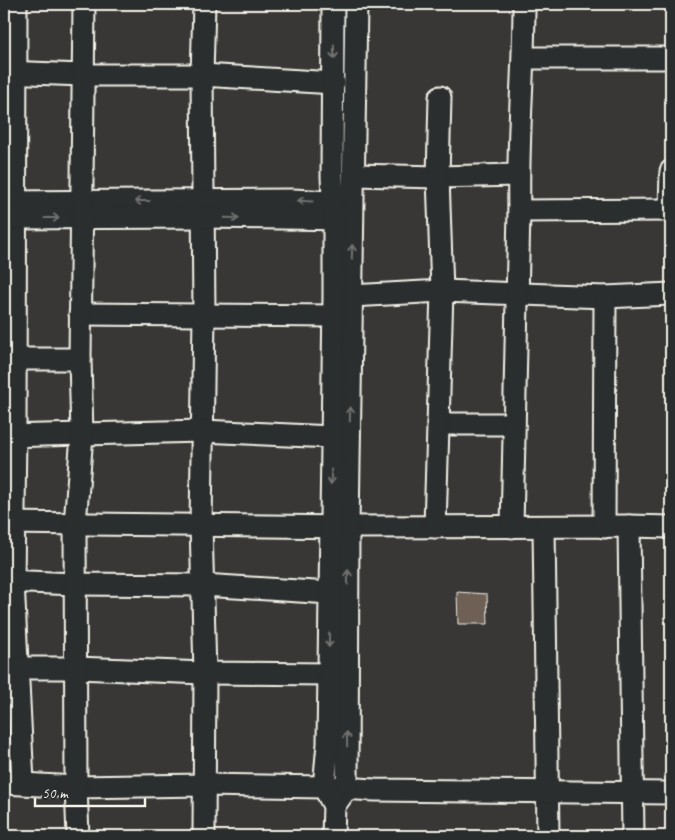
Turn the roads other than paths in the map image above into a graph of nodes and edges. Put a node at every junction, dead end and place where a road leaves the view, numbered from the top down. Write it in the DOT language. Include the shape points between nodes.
graph roads {
  1 [pos="16,4"];
  2 [pos="84,4"];
  3 [pos="204,4"];
  4 [pos="334,4"];
  5 [pos="356,4"];
  6 [pos="524,4"];
  7 [pos="524,58"];
  8 [pos="671,58"];
  9 [pos="10,72"];
  10 [pos="83,75"];
  11 [pos="202,75"];
  12 [pos="334,83"];
  13 [pos="440,96"];
  14 [pos="671,172"];
  15 [pos="354,175"];
  16 [pos="518,175"];
  17 [pos="438,177"];
  18 [pos="203,209"];
  19 [pos="10,210"];
  20 [pos="82,210"];
  21 [pos="671,210"];
  22 [pos="344,211"];
  23 [pos="519,211"];
  24 [pos="442,292"];
  25 [pos="671,294"];
  26 [pos="516,295"];
  27 [pos="351,296"];
  28 [pos="605,297"];
  29 [pos="80,314"];
  30 [pos="204,314"];
  31 [pos="334,316"];
  32 [pos="9,359"];
  33 [pos="80,359"];
  34 [pos="342,368"];
  35 [pos="438,424"];
  36 [pos="514,424"];
  37 [pos="202,431"];
  38 [pos="82,435"];
  39 [pos="10,436"];
  40 [pos="332,437"];
  41 [pos="9,523"];
  42 [pos="75,524"];
  43 [pos="201,525"];
  44 [pos="629,526"];
  45 [pos="339,527"];
  46 [pos="435,527"];
  47 [pos="512,527"];
  48 [pos="544,527"];
  49 [pos="604,527"];
  50 [pos="671,527"];
  51 [pos="8,581"];
  52 [pos="75,584"];
  53 [pos="203,584"];
  54 [pos="330,593"];
  55 [pos="11,668"];
  56 [pos="76,668"];
  57 [pos="205,673"];
  58 [pos="329,674"];
  59 [pos="14,783"];
  60 [pos="204,785"];
  61 [pos="76,787"];
  62 [pos="324,787"];
  63 [pos="347,788"];
  64 [pos="547,791"];
  65 [pos="633,793"];
  66 [pos="671,793"];
  67 [pos="334,806"];
  68 [pos="78,836"];
  69 [pos="204,836"];
  70 [pos="333,836"];
  71 [pos="548,836"];
  72 [pos="633,836"];
  1 -- 9 [label="street"];
  2 -- 10 [label="street"];
  3 -- 11 [label="street"];
  4 -- 12 [label="street, one-way"];
  5 -- 15 [label="street"];
  6 -- 7 [label="street"];
  7 -- 8 [label="street"];
  7 -- 16 [label="street"];
  9 -- 10 [label="street"];
  9 -- 19 [label="street"];
  10 -- 11 [label="street"];
  10 -- 20 [label="street"];
  11 -- 12 [label="street"];
  11 -- 18 [label="street"];
  12 -- 22 [label="street"];
  13 -- 17 [label="street"];
  14 -- 21 [label="street"];
  15 -- 17 [label="street"];
  15 -- 22 [label="street"];
  16 -- 17 [label="street"];
  16 -- 23 [label="street"];
  17 -- 24 [label="street"];
  18 -- 20 [label="street"];
  18 -- 22 [label="street"];
  18 -- 30 [label="street"];
  19 -- 20 [label="street"];
  19 -- 32 [label="street"];
  20 -- 29 [label="street"];
  21 -- 23 [label="street"];
  27 -- 22 [label="street, one-way"];
  22 -- 31 [label="street"];
  23 -- 26 [label="street"];
  24 -- 26 [label="street"];
  24 -- 27 [label="street"];
  24 -- 35 [label="street"];
  25 -- 28 [label="street"];
  26 -- 28 [label="street"];
  26 -- 36 [label="street"];
  27 -- 34 [label="street"];
  28 -- 49 [label="street"];
  29 -- 30 [label="street"];
  29 -- 33 [label="street"];
  30 -- 31 [label="street"];
  30 -- 37 [label="street"];
  31 -- 34 [label="street"];
  32 -- 33 [label="street"];
  32 -- 39 [label="street"];
  33 -- 38 [label="street"];
  34 -- 40 [label="street"];
  45 -- 34 [label="street, one-way"];
  35 -- 36 [label="street"];
  35 -- 46 [label="street"];
  36 -- 47 [label="street"];
  37 -- 38 [label="street"];
  37 -- 40 [label="street"];
  37 -- 43 [label="street"];
  38 -- 39 [label="street"];
  38 -- 42 [label="street"];
  39 -- 41 [label="street"];
  40 -- 45 [label="street, one-way"];
  41 -- 42 [label="street"];
  41 -- 51 [label="street"];
  42 -- 43 [label="street"];
  42 -- 52 [label="street"];
  43 -- 45 [label="street"];
  43 -- 53 [label="street"];
  44 -- 49 [label="street"];
  44 -- 50 [label="street"];
  44 -- 65 [label="street"];
  45 -- 46 [label="street"];
  45 -- 54 [label="street"];
  63 -- 45 [label="street, one-way"];
  46 -- 47 [label="street"];
  47 -- 48 [label="street"];
  48 -- 49 [label="street"];
  48 -- 64 [label="street"];
  51 -- 52 [label="street"];
  51 -- 55 [label="street"];
  52 -- 53 [label="street"];
  52 -- 56 [label="street"];
  53 -- 54 [label="street"];
  53 -- 57 [label="street"];
  54 -- 58 [label="street, one-way"];
  55 -- 56 [label="street"];
  55 -- 59 [label="street"];
  56 -- 57 [label="street"];
  56 -- 61 [label="street"];
  57 -- 58 [label="street"];
  57 -- 60 [label="street"];
  58 -- 62 [label="street"];
  59 -- 61 [label="street"];
  60 -- 61 [label="street"];
  60 -- 62 [label="street"];
  60 -- 69 [label="street"];
  61 -- 68 [label="street"];
  62 -- 63 [label="street"];
  62 -- 67 [label="street"];
  63 -- 64 [label="street"];
  63 -- 67 [label="street"];
  64 -- 65 [label="street"];
  64 -- 71 [label="street"];
  65 -- 66 [label="street"];
  65 -- 72 [label="street"];
  67 -- 70 [label="street"];
}
